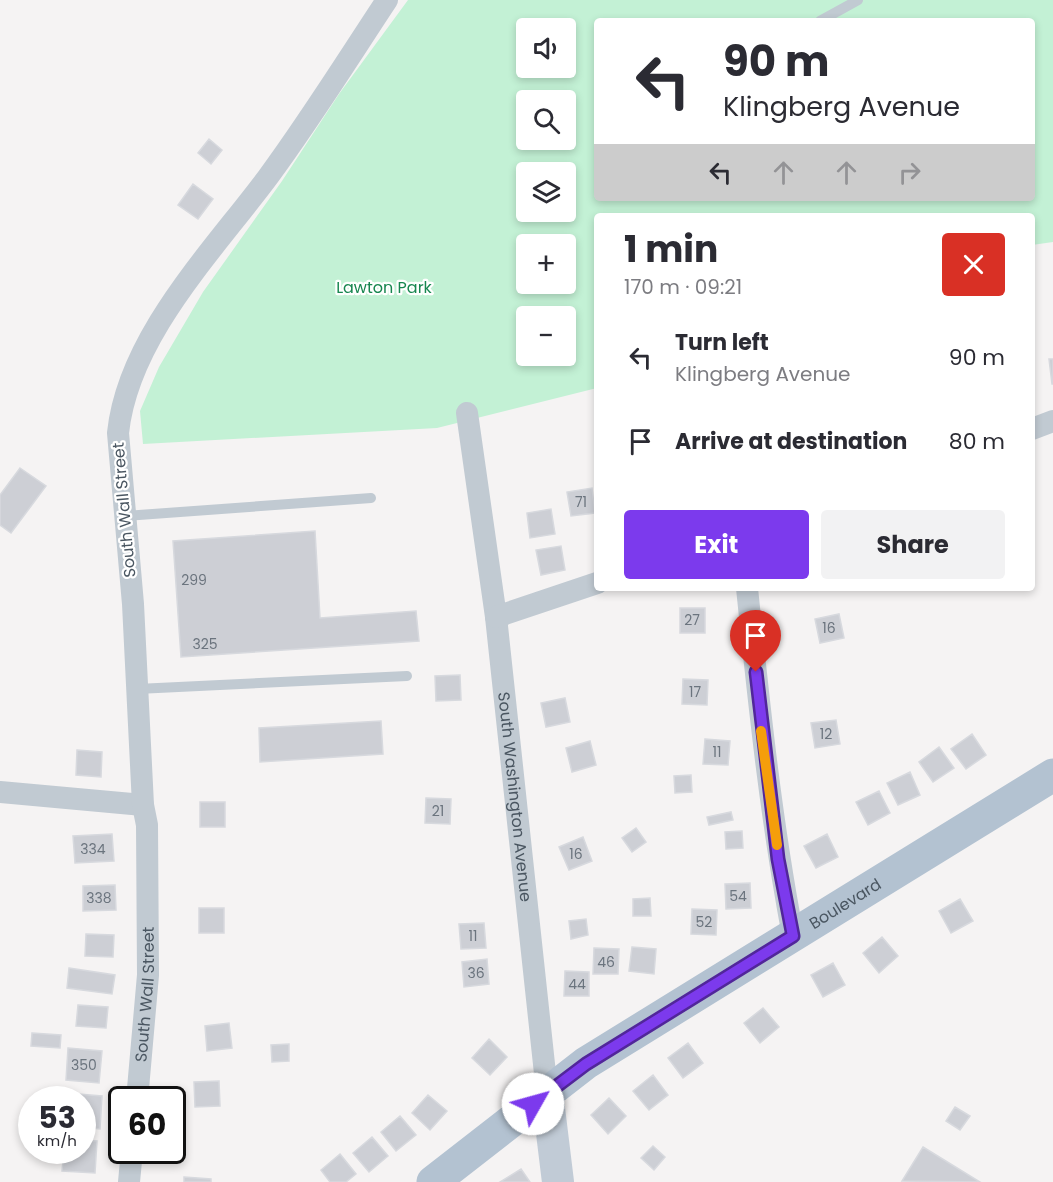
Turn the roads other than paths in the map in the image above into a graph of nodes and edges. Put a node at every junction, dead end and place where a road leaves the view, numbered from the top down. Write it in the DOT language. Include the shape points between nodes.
graph roads {
  1 [pos="387,0"];
  2 [pos="858,0"];
  3 [pos="825,18"];
  4 [pos="467,413"];
  5 [pos="1053,421"];
  6 [pos="1035,428"];
  7 [pos="371,498"];
  8 [pos="125,516"];
  9 [pos="594,584"];
  10 [pos="747,591"];
  11 [pos="496,617"];
  12 [pos="407,676"];
  13 [pos="137,689"];
  14 [pos="1053,775"];
  15 [pos="0,792"];
  16 [pos="143,805"];
  17 [pos="793,936"];
  18 [pos="137,1086"];
  19 [pos="547,1092"];
  20 [pos="131,1164"];
  21 [pos="129,1182"];
  22 [pos="433,1182"];
  23 [pos="558,1182"];
  1 -- 8 [label="street, South Wall Street" via="269,176 180,291 144,351 120,408 118,433"];
  2 -- 3 [label="lane"];
  4 -- 11 [label="street, South Washington Avenue"];
  5 -- 6 [label="street"];
  7 -- 8 [label="lane"];
  8 -- 13 [label="street, South Wall Street"];
  9 -- 11 [label="street"];
  10 -- 17 [label="street" via="778,859"];
  11 -- 19 [label="street, South Washington Avenue"];
  12 -- 13 [label="lane"];
  13 -- 16 [label="street, South Wall Street"];
  14 -- 17 [label="main road, Boulevard"];
  15 -- 16 [label="street"];
  16 -- 18 [label="street, South Wall Street" via="147,825 148,975"];
  17 -- 19 [label="main road, Boulevard"];
  19 -- 22 [label="main road, Boulevard"];
  19 -- 23 [label="main road, South Washington Avenue"];
  20 -- 21 [label="street"];
}
